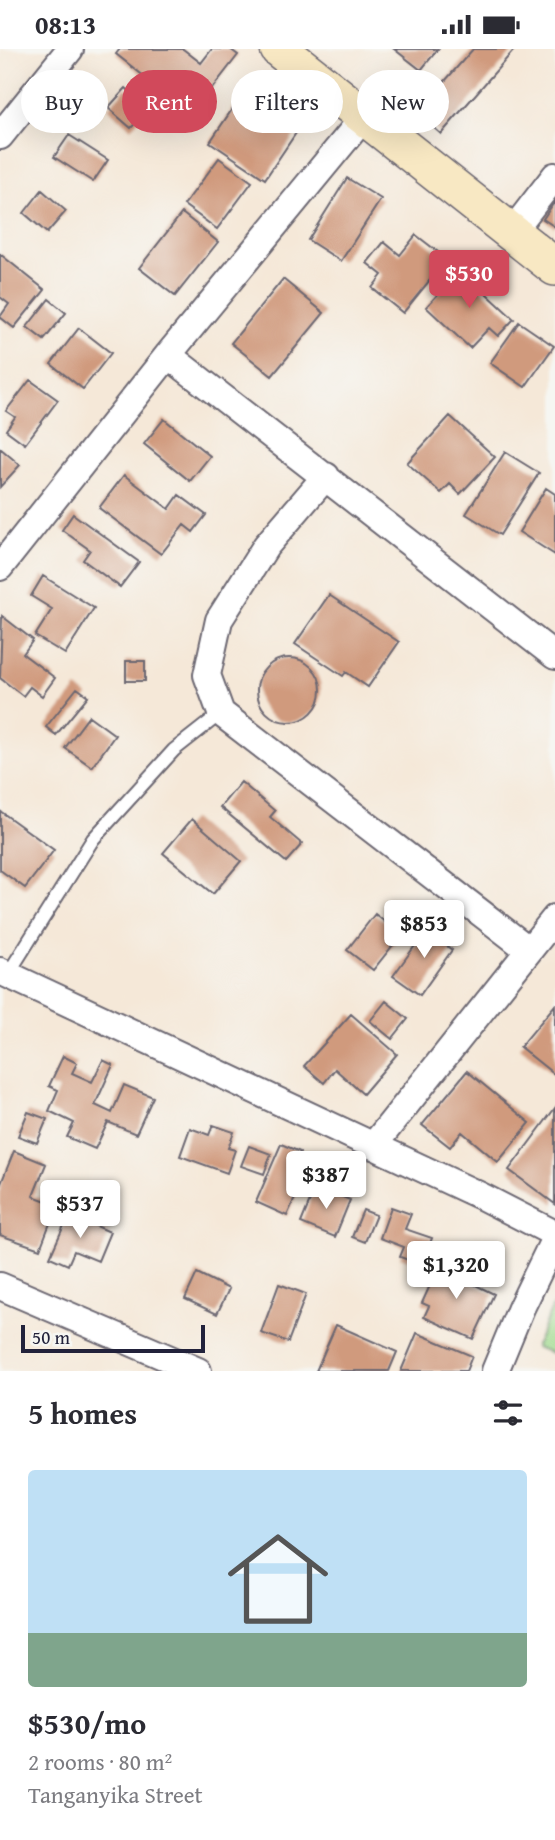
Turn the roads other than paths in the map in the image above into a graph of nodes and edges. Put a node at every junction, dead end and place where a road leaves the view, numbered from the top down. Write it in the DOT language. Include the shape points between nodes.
graph roads {
  1 [pos="70,49"];
  2 [pos="279,49"];
  3 [pos="357,111"];
  4 [pos="357,126"];
  5 [pos="384,133"];
  6 [pos="0,136"];
  7 [pos="555,176"];
  8 [pos="511,233"];
  9 [pos="555,267"];
  10 [pos="168,355"];
  11 [pos="326,476"];
  12 [pos="0,568"];
  13 [pos="555,656"];
  14 [pos="221,713"];
  15 [pos="555,918"];
  16 [pos="528,950"];
  17 [pos="4,973"];
  18 [pos="373,1146"];
  19 [pos="555,1236"];
  20 [pos="0,1286"];
  21 [pos="198,1371"];
  22 [pos="495,1371"];
  1 -- 6 [label="street"];
  2 -- 3 [label="street"];
  4 -- 10 [label="street"];
  5 -- 8 [label="street"];
  7 -- 8 [label="street"];
  8 -- 9 [label="street"];
  10 -- 11 [label="street"];
  10 -- 12 [label="street"];
  11 -- 13 [label="street"];
  11 -- 14 [label="street" via="266,546 219,620 207,675"];
  14 -- 16 [label="street"];
  14 -- 17 [label="lane" via="174,750 93,839"];
  15 -- 16 [label="street"];
  16 -- 18 [label="street"];
  17 -- 18 [label="street"];
  18 -- 19 [label="street"];
  19 -- 22 [label="street"];
  20 -- 21 [label="street"];
}
